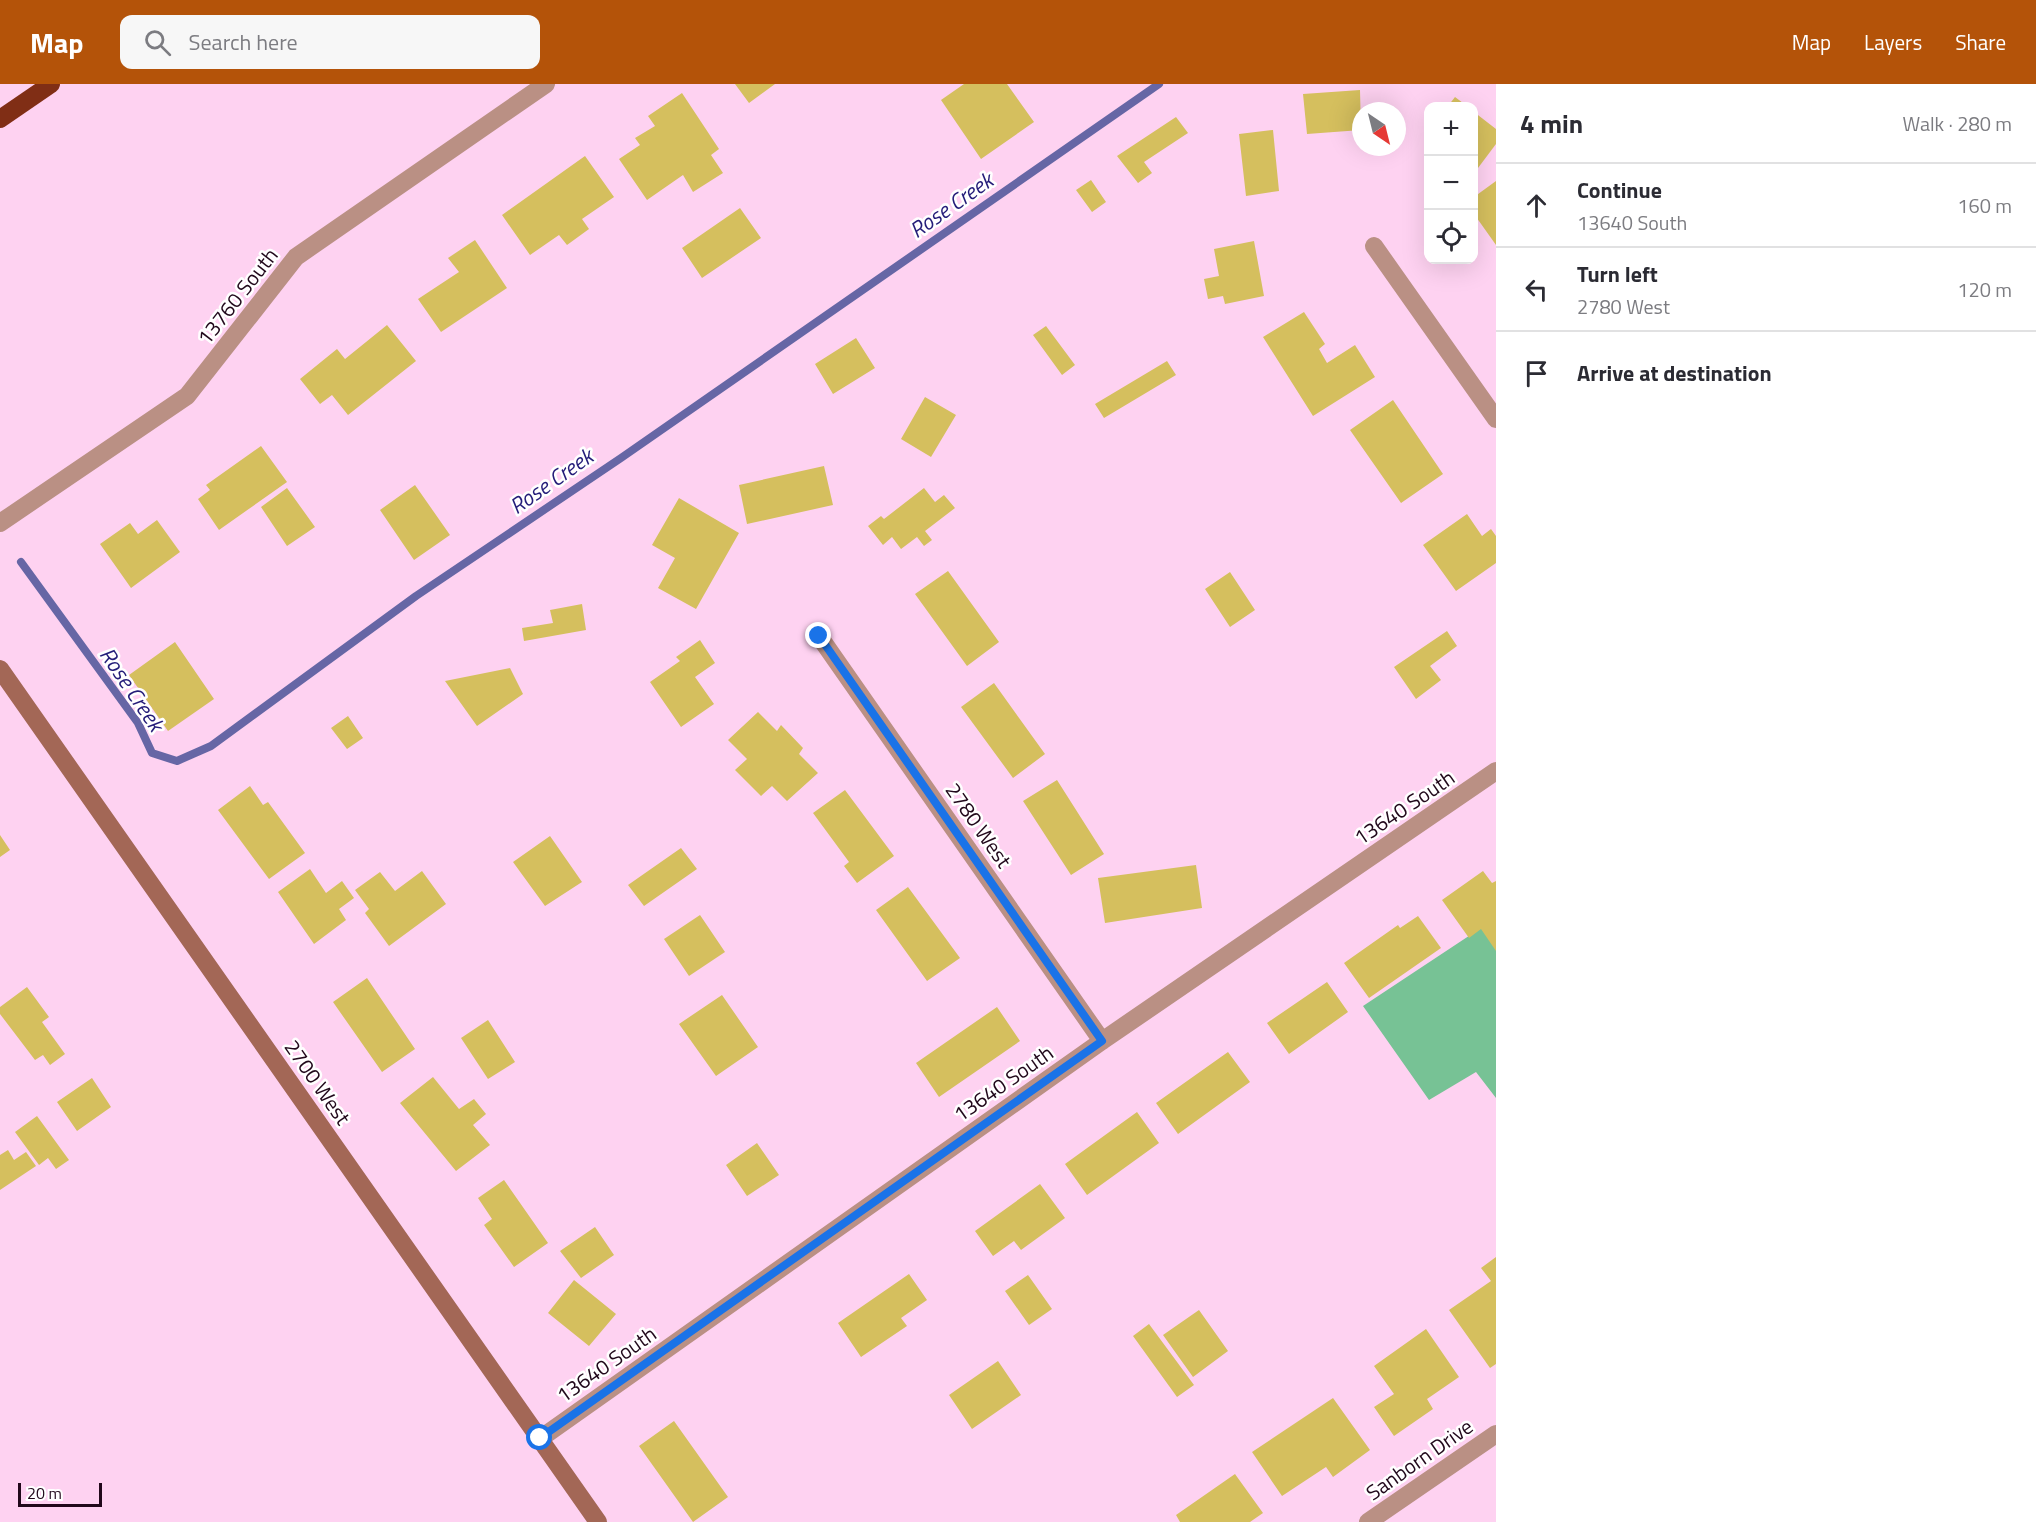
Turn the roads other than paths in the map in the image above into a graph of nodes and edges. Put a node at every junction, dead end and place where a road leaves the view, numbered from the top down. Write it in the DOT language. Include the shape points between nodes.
graph roads {
  1 [pos="51,84"];
  2 [pos="546,84"];
  3 [pos="0,119"];
  4 [pos="1374,246"];
  5 [pos="1496,419"];
  6 [pos="0,524"];
  7 [pos="819,636"];
  8 [pos="0,669"];
  9 [pos="1496,771"];
  10 [pos="1102,1041"];
  11 [pos="1496,1434"];
  12 [pos="540,1438"];
  13 [pos="598,1522"];
  14 [pos="1368,1522"];
  1 -- 3 [label="highway"];
  2 -- 6 [label="street, 13760 South" via="296,256 187,396"];
  4 -- 5 [label="street"];
  7 -- 10 [label="street, 2780 West"];
  8 -- 12 [label="main road, 2700 West"];
  9 -- 10 [label="street, 13640 South"];
  10 -- 12 [label="street, 13640 South"];
  11 -- 14 [label="street, Sanborn Drive"];
  12 -- 13 [label="main road, 2700 West"];
}
